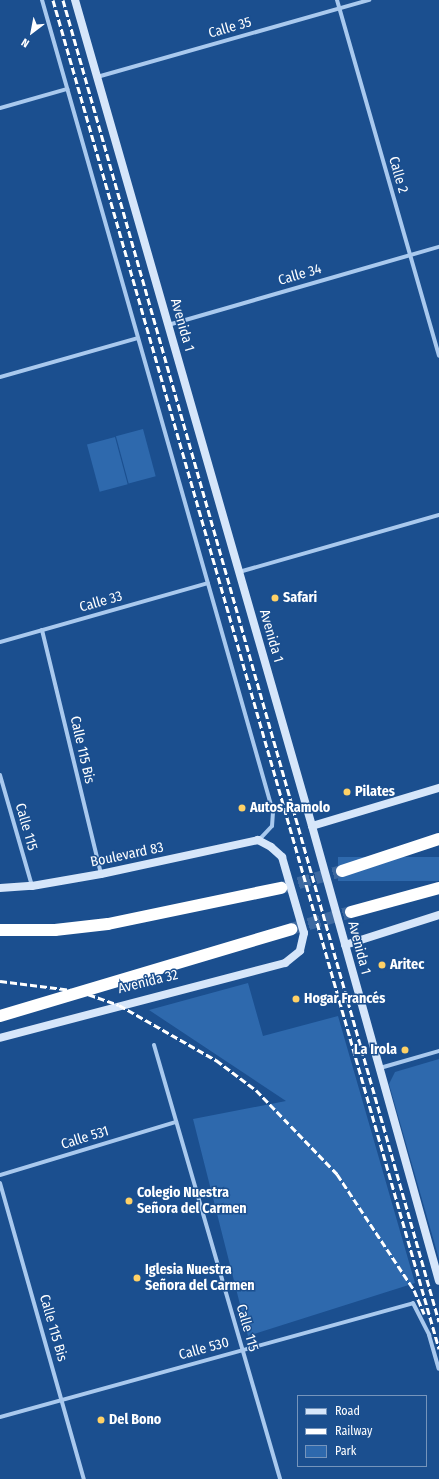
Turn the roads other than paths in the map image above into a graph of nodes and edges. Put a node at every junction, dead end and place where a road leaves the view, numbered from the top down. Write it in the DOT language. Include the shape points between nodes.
graph roads {
  1 [pos="42,0"];
  2 [pos="75,0"];
  3 [pos="337,0"];
  4 [pos="369,0"];
  5 [pos="339,8"];
  6 [pos="97,77"];
  7 [pos="67,89"];
  8 [pos="0,108"];
  9 [pos="439,248"];
  10 [pos="410,256"];
  11 [pos="168,325"];
  12 [pos="138,338"];
  13 [pos="439,356"];
  14 [pos="0,377"];
  15 [pos="439,515"];
  16 [pos="239,572"];
  17 [pos="208,583"];
  18 [pos="42,630"];
  19 [pos="0,642"];
  20 [pos="0,775"];
  21 [pos="439,788"];
  22 [pos="312,826"];
  23 [pos="439,839"];
  24 [pos="258,840"];
  25 [pos="342,871"];
  26 [pos="101,874"];
  27 [pos="32,886"];
  28 [pos="0,888"];
  29 [pos="281,888"];
  30 [pos="439,888"];
  31 [pos="351,912"];
  32 [pos="439,916"];
  33 [pos="291,929"];
  34 [pos="0,930"];
  35 [pos="345,946"];
  36 [pos="0,1016"];
  37 [pos="0,1038"];
  38 [pos="154,1045"];
  39 [pos="439,1052"];
  40 [pos="379,1068"];
  41 [pos="176,1122"];
  42 [pos="0,1175"];
  43 [pos="0,1183"];
  44 [pos="439,1281"];
  45 [pos="242,1350"];
  46 [pos="439,1369"];
  47 [pos="62,1399"];
  48 [pos="0,1417"];
  49 [pos="84,1479"];
  50 [pos="280,1479"];
  1 -- 7 [label="street"];
  2 -- 6 [label="street, Avenida 1"];
  3 -- 5 [label="street, Calle 2"];
  4 -- 5 [label="street, Calle 35"];
  5 -- 6 [label="street, Calle 35"];
  5 -- 10 [label="street, Calle 2"];
  6 -- 11 [label="street, Avenida 1"];
  7 -- 8 [label="street"];
  7 -- 12 [label="street"];
  9 -- 10 [label="street, Calle 34"];
  10 -- 11 [label="street, Calle 34"];
  10 -- 13 [label="street, Calle 2"];
  11 -- 16 [label="street, Avenida 1"];
  12 -- 14 [label="street"];
  12 -- 17 [label="street"];
  15 -- 16 [label="street"];
  16 -- 22 [label="street, Avenida 1"];
  17 -- 18 [label="street, Calle 33"];
  17 -- 24 [label="street" via="273,812 272,826"];
  18 -- 19 [label="street, Calle 33"];
  18 -- 26 [label="street, Calle 115 Bis"];
  20 -- 27 [label="street, Calle 115"];
  21 -- 22 [label="street"];
  22 -- 35 [label="street, Avenida 1"];
  23 -- 25 [label="highway"];
  24 -- 26 [label="street, Boulevard 83"];
  24 -- 37 [label="street, Avenida 32" via="277,851 285,863 304,933 300,951 285,963"];
  26 -- 27 [label="street, Boulevard 83"];
  27 -- 28 [label="street, Boulevard 83"];
  29 -- 34 [label="highway" via="108,924 55,930"];
  30 -- 31 [label="highway"];
  32 -- 35 [label="street"];
  33 -- 36 [label="highway, Avenida 32"];
  35 -- 40 [label="street, Avenida 1"];
  38 -- 41 [label="street, Calle 115"];
  39 -- 40 [label="street"];
  40 -- 44 [label="street, Avenida 1"];
  41 -- 42 [label="street, Calle 531"];
  41 -- 45 [label="street, Calle 115"];
  43 -- 47 [label="street, Calle 115 Bis"];
  45 -- 46 [label="street, Calle 530" via="413,1303 429,1334"];
  45 -- 47 [label="street, Calle 530"];
  45 -- 50 [label="street, Calle 115"];
  47 -- 48 [label="street, Calle 530"];
  47 -- 49 [label="street, Calle 115 Bis"];
}
